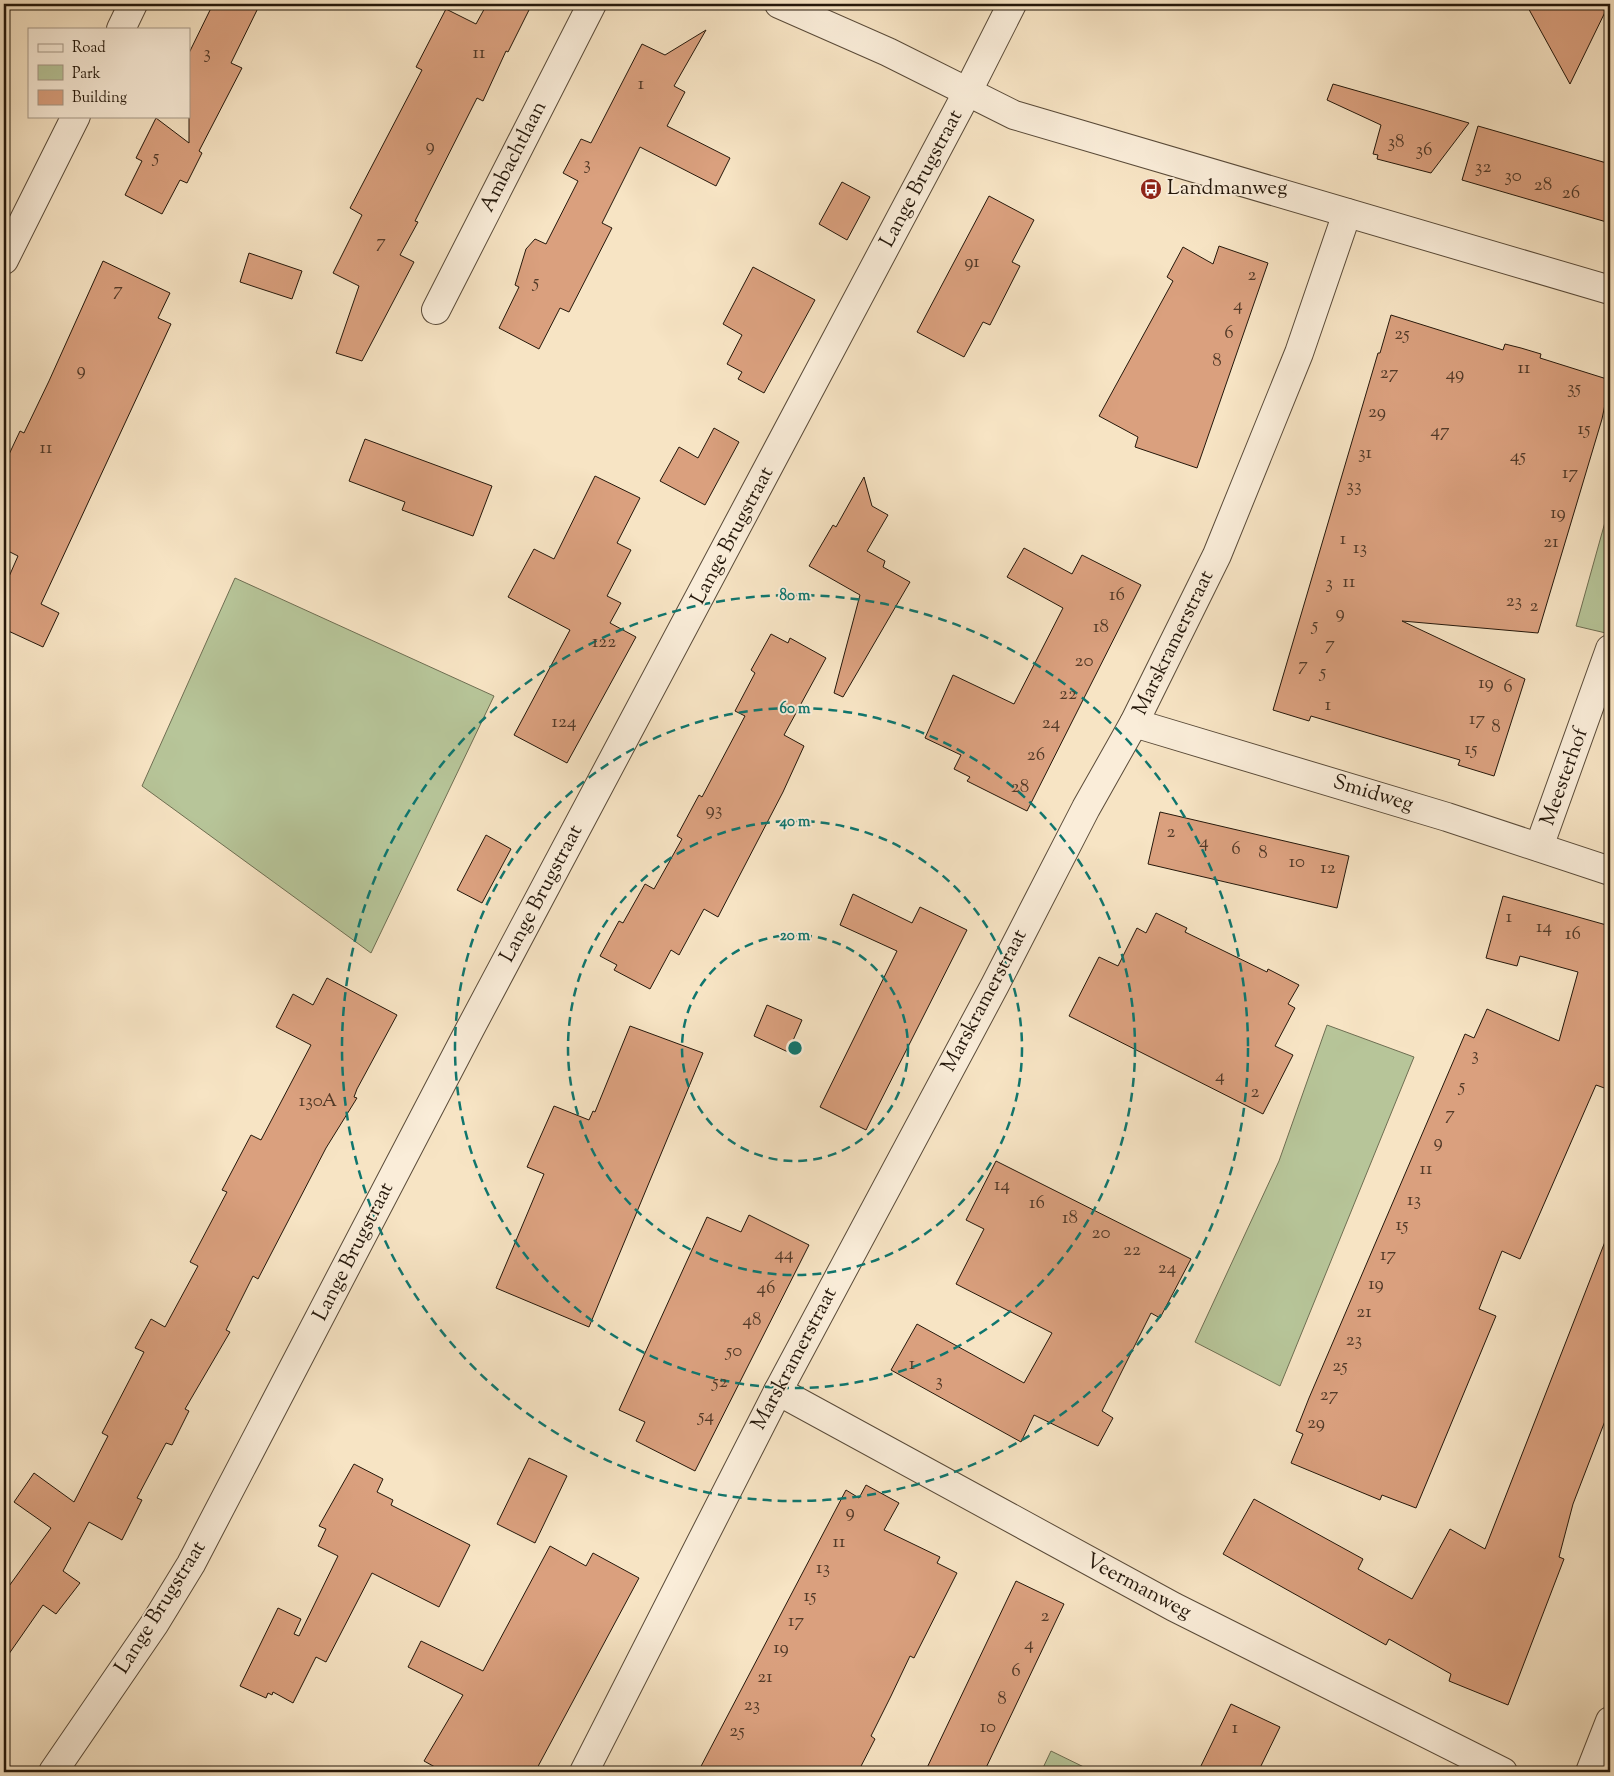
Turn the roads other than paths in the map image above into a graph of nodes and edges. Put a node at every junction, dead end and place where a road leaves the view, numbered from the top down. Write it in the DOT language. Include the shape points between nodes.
graph roads {
  1 [pos="133,4"];
  2 [pos="592,4"];
  3 [pos="779,4"];
  4 [pos="1012,4"];
  5 [pos="121,28"];
  6 [pos="968,91"];
  7 [pos="75,118"];
  8 [pos="1347,213"];
  9 [pos="4,260"];
  10 [pos="1610,290"];
  11 [pos="436,310"];
  12 [pos="1610,649"];
  13 [pos="1134,723"];
  14 [pos="1540,847"];
  15 [pos="1610,870"];
  16 [pos="778,1391"];
  17 [pos="1610,1720"];
  18 [pos="53,1772"];
  19 [pos="584,1772"];
  20 [pos="1503,1772"];
  21 [pos="1590,1772"];
  1 -- 5 [label="street"];
  2 -- 11 [label="street, Ambachtlaan"];
  3 -- 6 [label="street"];
  4 -- 6 [label="street, Lange Brugstraat"];
  6 -- 8 [label="street" via="1014,115"];
  6 -- 18 [label="street, Lange Brugstraat" via="470,1029 191,1564 155,1623"];
  7 -- 9 [label="street"];
  8 -- 10 [label="street"];
  8 -- 13 [label="street, Marskramerstraat" via="1299,353 1217,554"];
  12 -- 14 [label="street, Meesterhof"];
  13 -- 14 [label="street, Smidweg"];
  13 -- 16 [label="street, Marskramerstraat"];
  14 -- 15 [label="street, Smidweg"];
  16 -- 19 [label="street, Marskramerstraat"];
  16 -- 20 [label="street, Veermanweg" via="1174,1607"];
  17 -- 21 [label="street"];
}
